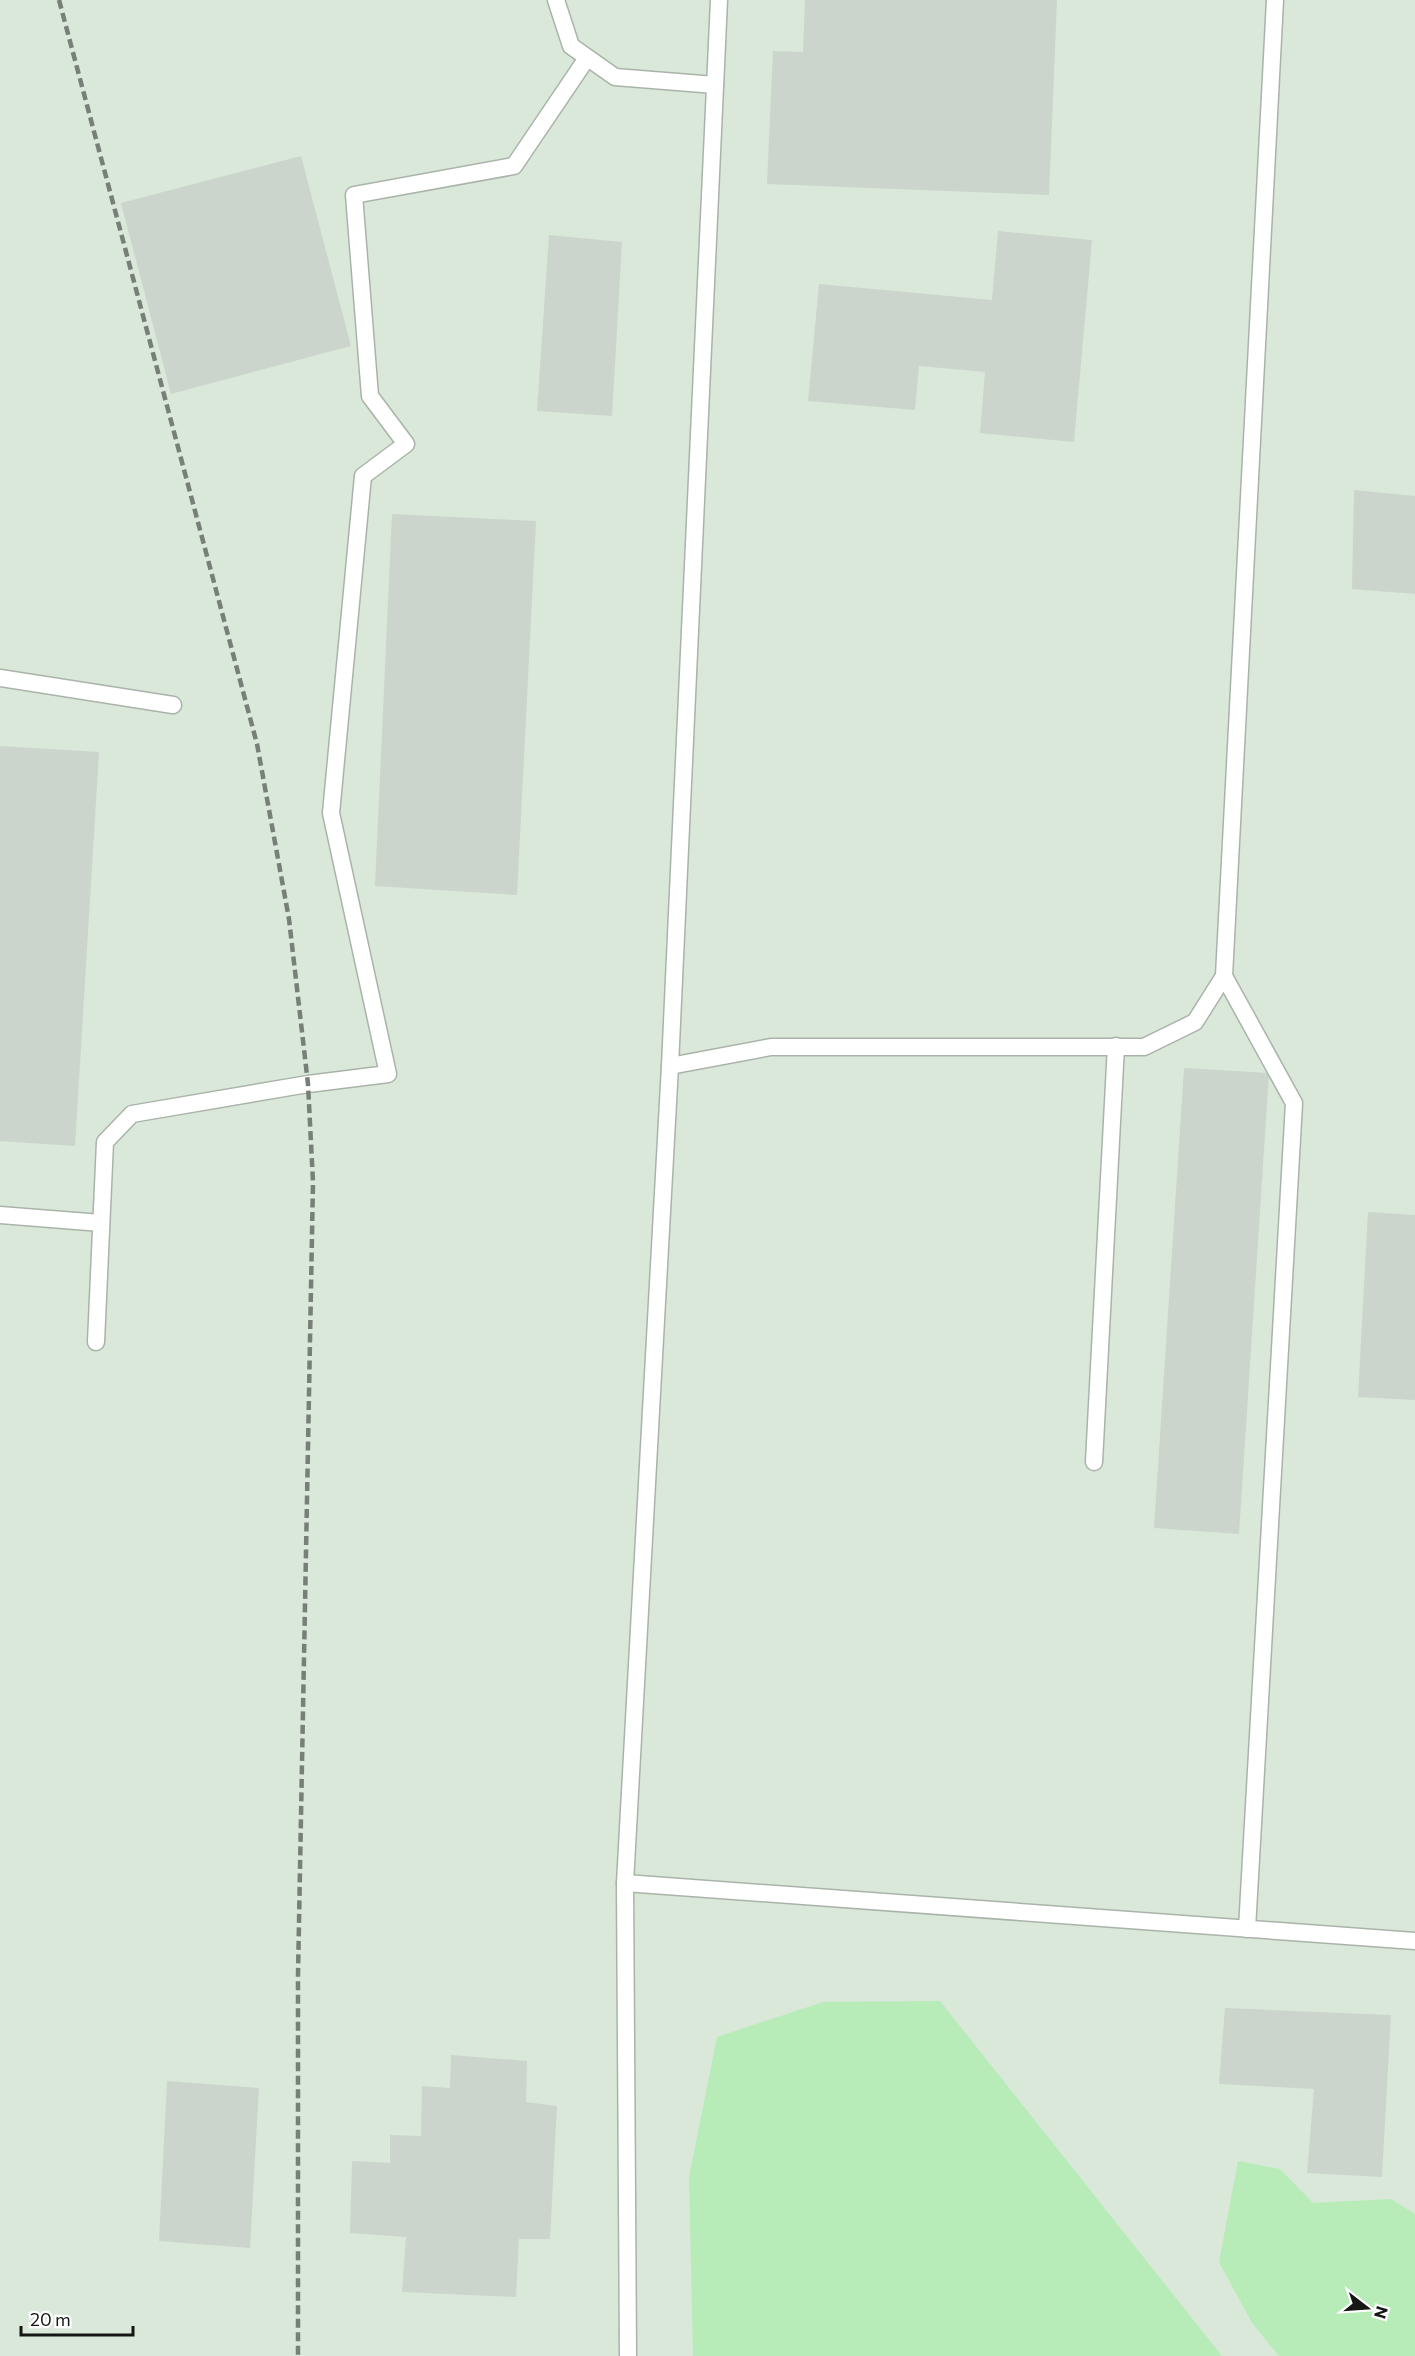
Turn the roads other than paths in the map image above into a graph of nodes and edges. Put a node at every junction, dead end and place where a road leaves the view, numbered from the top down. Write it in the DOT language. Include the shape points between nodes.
graph roads {
  1 [pos="556,0"];
  2 [pos="719,0"];
  3 [pos="1275,0"];
  4 [pos="587,58"];
  5 [pos="715,85"];
  6 [pos="0,678"];
  7 [pos="173,705"];
  8 [pos="1224,976"];
  9 [pos="1116,1046"];
  10 [pos="670,1066"];
  11 [pos="0,1215"];
  12 [pos="101,1223"];
  13 [pos="96,1342"];
  14 [pos="1094,1462"];
  15 [pos="625,1883"];
  16 [pos="1247,1929"];
  17 [pos="1415,1941"];
  18 [pos="628,2356"];
  1 -- 4 [label="lane" via="571,46"];
  2 -- 5 [label="lane"];
  3 -- 8 [label="lane"];
  4 -- 5 [label="lane" via="615,77"];
  4 -- 12 [label="lane" via="514,166 354,195 370,396 406,444 363,476 331,813 388,1074 132,1114 105,1142"];
  5 -- 10 [label="lane"];
  6 -- 7 [label="lane"];
  8 -- 9 [label="lane" via="1195,1022 1144,1047"];
  8 -- 16 [label="lane" via="1294,1102"];
  9 -- 10 [label="lane" via="771,1047"];
  9 -- 14 [label="lane"];
  10 -- 15 [label="lane"];
  11 -- 12 [label="lane"];
  12 -- 13 [label="lane"];
  15 -- 16 [label="lane"];
  15 -- 18 [label="lane"];
  16 -- 17 [label="lane"];
}
